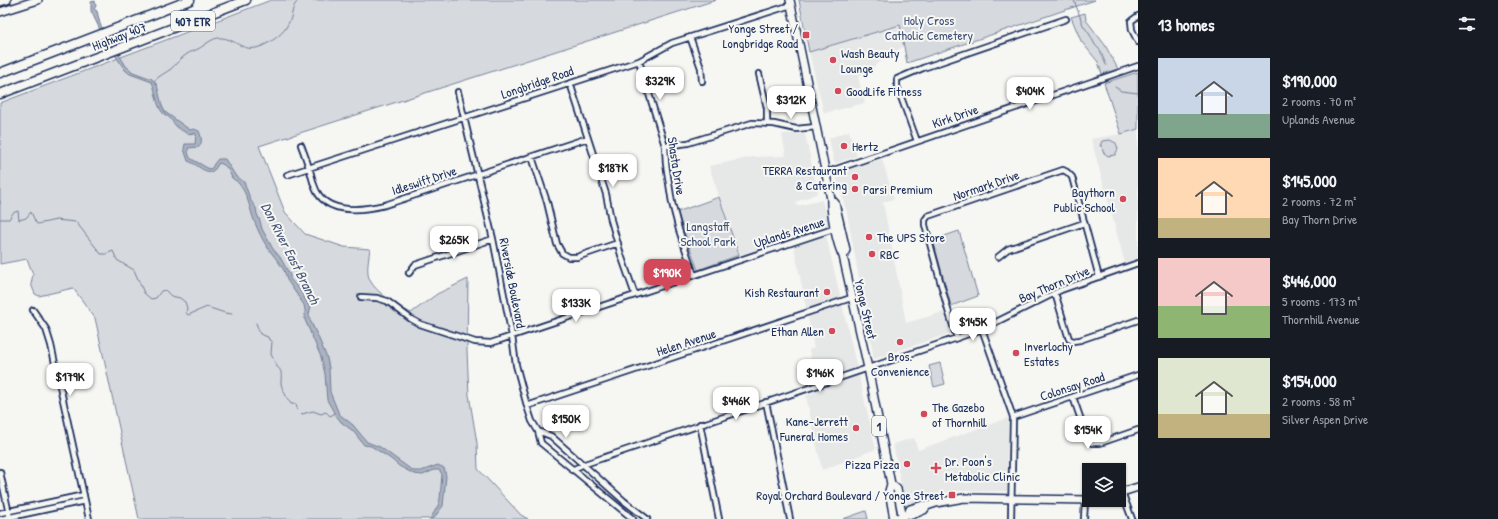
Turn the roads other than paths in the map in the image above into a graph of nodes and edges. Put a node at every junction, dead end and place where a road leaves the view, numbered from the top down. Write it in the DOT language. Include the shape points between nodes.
graph roads {
  1 [pos="7,0"];
  2 [pos="38,0"];
  3 [pos="190,0"];
  4 [pos="246,0"];
  5 [pos="0,2"];
  6 [pos="790,2"];
  7 [pos="0,12"];
  8 [pos="1138,16"];
  9 [pos="1066,19"];
  10 [pos="690,37"];
  11 [pos="1138,42"];
  12 [pos="639,61"];
  13 [pos="1138,66"];
  14 [pos="0,73"];
  15 [pos="759,74"];
  16 [pos="702,81"];
  17 [pos="570,83"];
  18 [pos="458,92"];
  19 [pos="0,94"];
  20 [pos="464,118"];
  21 [pos="767,123"];
  22 [pos="816,127"];
  23 [pos="588,138"];
  24 [pos="916,141"];
  25 [pos="301,145"];
  26 [pos="665,146"];
  27 [pos="532,157"];
  28 [pos="309,168"];
  29 [pos="825,173"];
  30 [pos="477,174"];
  31 [pos="287,175"];
  32 [pos="1084,223"];
  33 [pos="838,227"];
  34 [pos="493,239"];
  35 [pos="618,243"];
  36 [pos="998,257"];
  37 [pos="1138,263"];
  38 [pos="409,273"];
  39 [pos="694,275"];
  40 [pos="1099,277"];
  41 [pos="1055,293"];
  42 [pos="636,295"];
  43 [pos="361,297"];
  44 [pos="851,298"];
  45 [pos="33,310"];
  46 [pos="1138,320"];
  47 [pos="982,329"];
  48 [pos="512,336"];
  49 [pos="957,338"];
  50 [pos="868,368"];
  51 [pos="1138,375"];
  52 [pos="1073,397"];
  53 [pos="766,402"];
  54 [pos="527,406"];
  55 [pos="1013,417"];
  56 [pos="700,424"];
  57 [pos="1138,430"];
  58 [pos="538,431"];
  59 [pos="582,465"];
  60 [pos="572,470"];
  61 [pos="0,472"];
  62 [pos="891,484"];
  63 [pos="1138,487"];
  64 [pos="1126,491"];
  65 [pos="84,495"];
  66 [pos="1012,499"];
  67 [pos="1082,500"];
  68 [pos="85,501"];
  69 [pos="1126,506"];
  70 [pos="1086,507"];
  71 [pos="8,511"];
  72 [pos="0,513"];
  73 [pos="904,516"];
  74 [pos="10,517"];
  75 [pos="1,519"];
  76 [pos="89,519"];
  77 [pos="633,519"];
  78 [pos="647,519"];
  79 [pos="719,519"];
  80 [pos="790,519"];
  81 [pos="894,519"];
  82 [pos="1011,519"];
  83 [pos="1084,519"];
  84 [pos="1132,519"];
  1 -- 5 [label="main road"];
  2 -- 7 [label="main road"];
  3 -- 14 [label="highway, Highway 407 / 407 ETR"];
  4 -- 19 [label="highway, Highway 407 / 407 ETR"];
  6 -- 10 [label="street, Longbridge Road"];
  6 -- 22 [label="main road, Yonge Street / 1"];
  8 -- 11 [label="street" via="1131,21"];
  9 -- 24 [label="street" via="897,79 897,86"];
  10 -- 12 [label="street, Longbridge Road" via="672,43"];
  10 -- 16 [label="street" via="701,68"];
  12 -- 17 [label="street, Longbridge Road"];
  12 -- 26 [label="street, Shasta Drive"];
  13 -- 24 [label="street, Kirk Drive"];
  15 -- 21 [label="street" via="767,108"];
  17 -- 20 [label="street, Longbridge Road"];
  17 -- 23 [label="street"];
  18 -- 20 [label="street, Riverside Boulevard"];
  20 -- 28 [label="street, Longbridge Road"];
  20 -- 30 [label="street, Riverside Boulevard"];
  21 -- 22 [label="street" via="796,129"];
  21 -- 26 [label="street" via="748,124 688,143"];
  22 -- 29 [label="main road, Yonge Street / 1"];
  23 -- 27 [label="street, Idleswift Drive"];
  23 -- 35 [label="street"];
  24 -- 29 [label="street, Kirk Drive"];
  25 -- 28 [label="street, Idleswift Drive"];
  26 -- 39 [label="street, Shasta Drive" via="672,203"];
  27 -- 30 [label="street, Idleswift Drive"];
  27 -- 35 [label="street" via="557,244 562,253 569,257 577,257"];
  28 -- 30 [label="street, Idleswift Drive" via="317,192 324,201 339,208 362,210 385,205"];
  28 -- 31 [label="street, Longbridge Road"];
  29 -- 33 [label="main road, Yonge Street / 1" via="831,199 835,203"];
  30 -- 34 [label="street, Riverside Boulevard"];
  32 -- 36 [label="street" via="1008,249"];
  32 -- 40 [label="street, Normark Drive"];
  32 -- 49 [label="street, Normark Drive" via="1072,178 1063,170 928,216 925,225"];
  33 -- 39 [label="street, Uplands Avenue"];
  33 -- 44 [label="main road, Yonge Street / 1" via="846,250 843,256"];
  34 -- 38 [label="street" via="414,265"];
  34 -- 48 [label="street, Riverside Boulevard"];
  35 -- 42 [label="street"];
  37 -- 40 [label="street, Bay Thorn Drive"];
  39 -- 42 [label="street, Uplands Avenue"];
  40 -- 41 [label="street, Bay Thorn Drive"];
  41 -- 46 [label="street" via="1070,339 1073,341"];
  41 -- 47 [label="street, Bay Thorn Drive"];
  42 -- 48 [label="street, Uplands Avenue"];
  43 -- 48 [label="street, Uplands Avenue" via="387,301 420,324 475,342 491,343"];
  44 -- 50 [label="main road, Yonge Street / 1"];
  44 -- 54 [label="street, Helen Avenue"];
  45 -- 65 [label="street" via="46,329 51,345"];
  47 -- 49 [label="street, Bay Thorn Drive"];
  47 -- 55 [label="street"];
  48 -- 54 [label="street, Riverside Boulevard"];
  49 -- 50 [label="street, Bay Thorn Drive"];
  50 -- 53 [label="street, Bay Thorn Drive"];
  50 -- 62 [label="main road, Yonge Street / 1"];
  51 -- 52 [label="street, Colonsay Road"];
  52 -- 55 [label="street, Colonsay Road"];
  52 -- 57 [label="street" via="1088,440 1092,443 1100,443"];
  53 -- 56 [label="street, Bay Thorn Drive"];
  53 -- 80 [label="street"];
  54 -- 58 [label="street, Riverside Boulevard"];
  55 -- 66 [label="street"];
  56 -- 59 [label="street, Bay Thorn Drive"];
  56 -- 79 [label="street"];
  58 -- 59 [label="street" via="551,436"];
  58 -- 60 [label="street, Riverside Boulevard" via="541,443"];
  59 -- 60 [label="street, Bay Thorn Drive"];
  59 -- 78 [label="street"];
  60 -- 77 [label="street, Riverside Boulevard"];
  61 -- 71 [label="street"];
  62 -- 73 [label="main road, Yonge Street / 1" via="897,489"];
  62 -- 81 [label="main road, Yonge Street / 1" via="889,491"];
  63 -- 64 [label="main road"];
  65 -- 68 [label="street"];
  65 -- 71 [label="street"];
  66 -- 67 [label="main road"];
  66 -- 73 [label="main road" via="946,500 910,509"];
  66 -- 82 [label="street"];
  68 -- 74 [label="street"];
  68 -- 76 [label="street"];
  69 -- 84 [label="street"];
  70 -- 83 [label="street"];
  71 -- 72 [label="street"];
  71 -- 74 [label="street"];
  73 -- 81 [label="main road"];
  74 -- 75 [label="street"];
}
